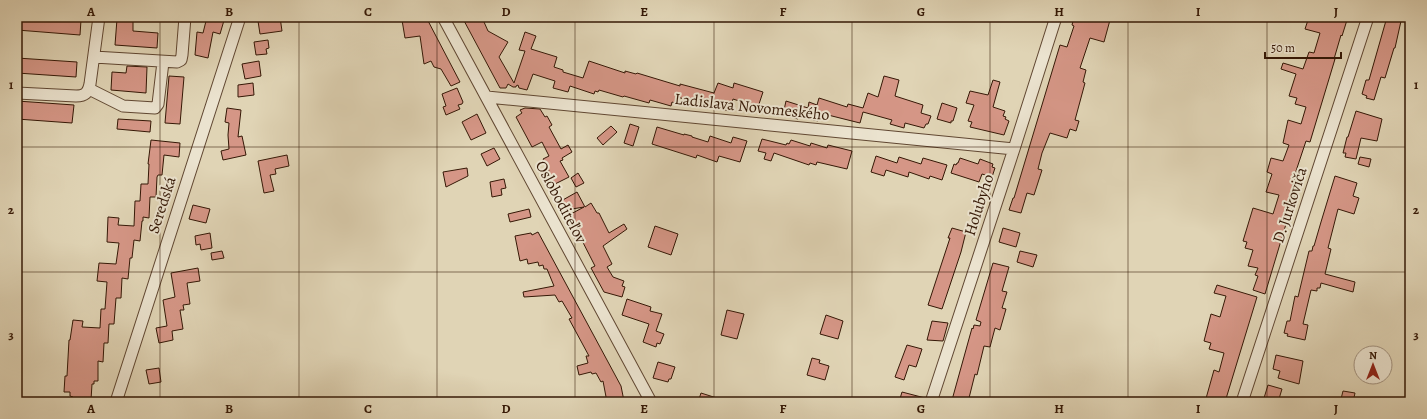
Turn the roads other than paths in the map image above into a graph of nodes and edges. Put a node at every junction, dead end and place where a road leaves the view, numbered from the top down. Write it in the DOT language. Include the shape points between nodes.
graph roads {
  1 [pos="98,17"];
  2 [pos="182,17"];
  3 [pos="240,17"];
  4 [pos="443,17"];
  5 [pos="1056,17"];
  6 [pos="1368,17"];
  7 [pos="94,57"];
  8 [pos="163,62"];
  9 [pos="89,89"];
  10 [pos="17,93"];
  11 [pos="487,97"];
  12 [pos="1014,149"];
  13 [pos="116,402"];
  14 [pos="651,402"];
  15 [pos="931,402"];
  16 [pos="1242,402"];
  1 -- 7 [label="street"];
  2 -- 8 [label="street" via="181,60"];
  3 -- 13 [label="street, Seredská"];
  4 -- 11 [label="street, Osloboditeľov"];
  5 -- 12 [label="street, Holubyho"];
  6 -- 16 [label="street, D. Jurkoviča"];
  7 -- 8 [label="street"];
  7 -- 9 [label="street"];
  8 -- 9 [label="street" via="158,104 155,108 123,106"];
  9 -- 10 [label="street" via="84,95 76,96"];
  11 -- 12 [label="street, Ladislava Novomeského"];
  11 -- 14 [label="street, Osloboditeľov"];
  12 -- 15 [label="street, Holubyho"];
}
